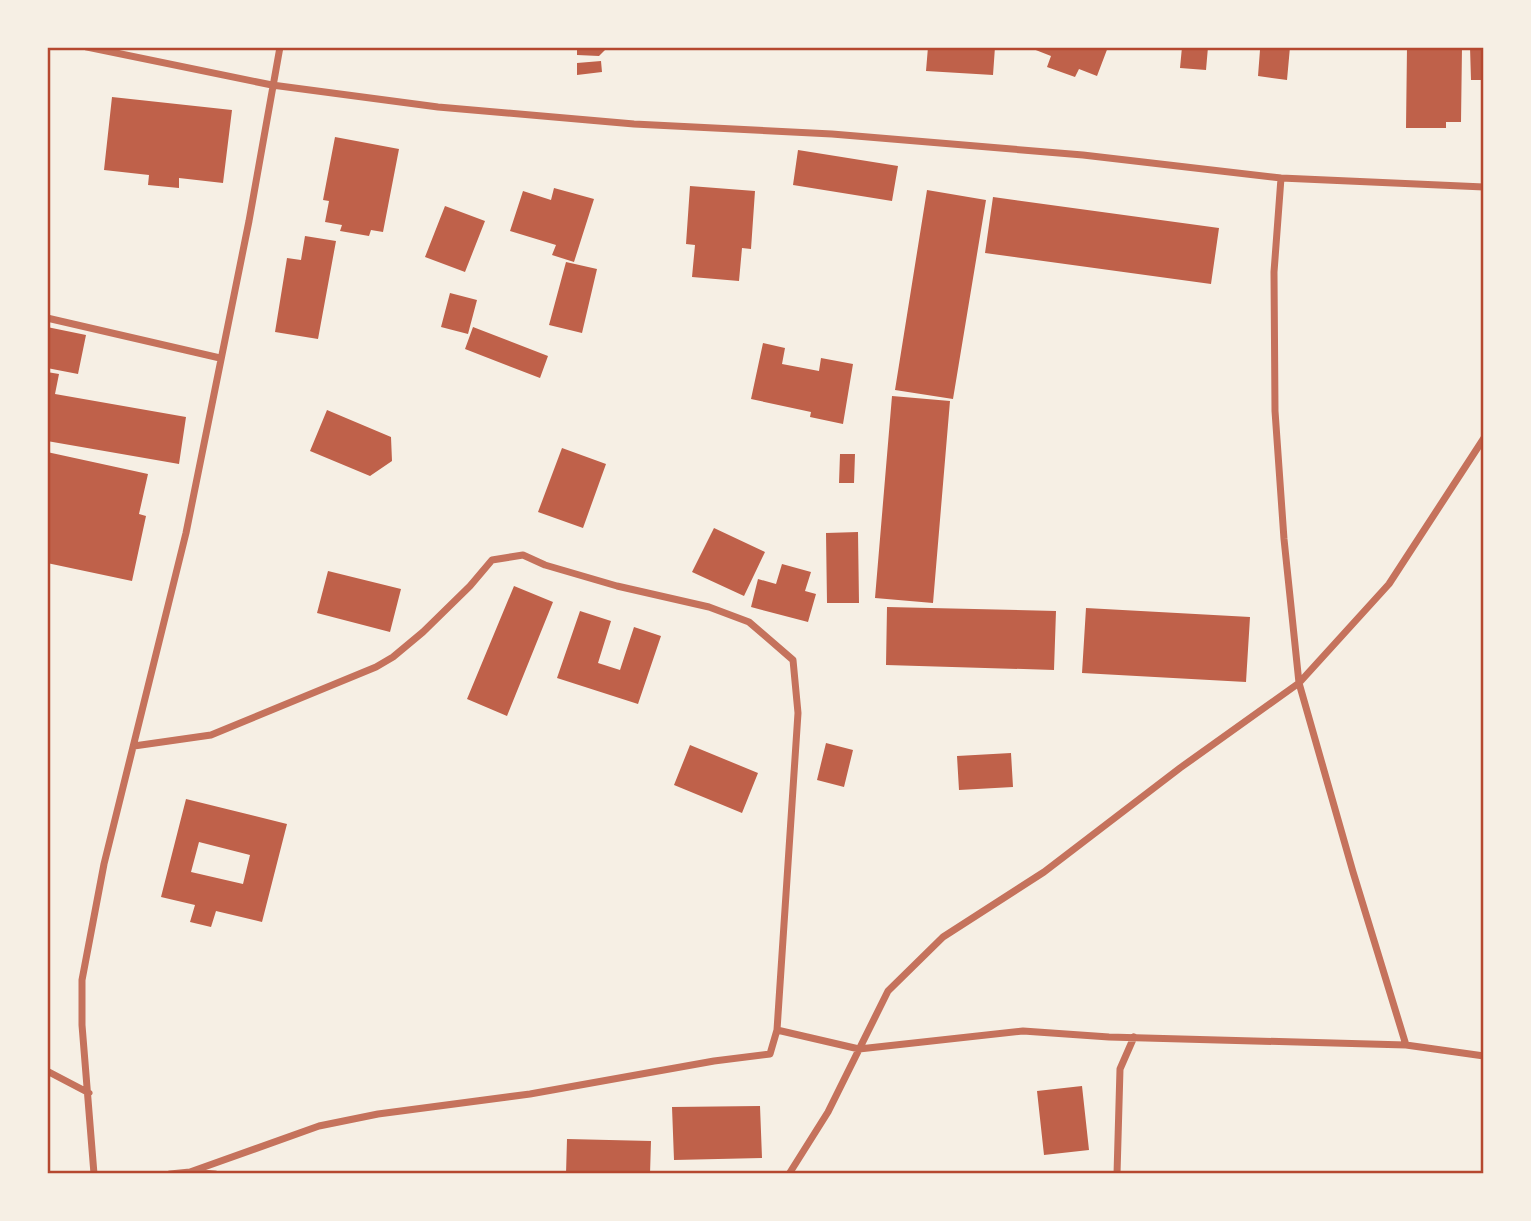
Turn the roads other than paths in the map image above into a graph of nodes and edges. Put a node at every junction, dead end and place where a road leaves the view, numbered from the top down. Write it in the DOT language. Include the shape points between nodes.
graph roads {
  1 [pos="87,47"];
  2 [pos="280,47"];
  3 [pos="272,85"];
  4 [pos="1281,178"];
  5 [pos="1484,187"];
  6 [pos="47,318"];
  7 [pos="220,358"];
  8 [pos="1484,438"];
  9 [pos="1299,683"];
  10 [pos="134,746"];
  11 [pos="777,1030"];
  12 [pos="1133,1037"];
  13 [pos="1406,1045"];
  14 [pos="859,1049"];
  15 [pos="1482,1054"];
  16 [pos="47,1071"];
  17 [pos="89,1093"];
  18 [pos="190,1172"];
  19 [pos="94,1174"];
  20 [pos="170,1174"];
  21 [pos="215,1174"];
  22 [pos="789,1174"];
  23 [pos="1117,1174"];
  1 -- 3 [label="street"];
  2 -- 3 [label="street"];
  3 -- 4 [label="street" via="438,107 1083,155"];
  3 -- 7 [label="street"];
  4 -- 5 [label="street"];
  4 -- 9 [label="street" via="1275,272 1275,411"];
  6 -- 7 [label="street"];
  7 -- 10 [label="street" via="186,533"];
  8 -- 9 [label="street" via="1389,584"];
  9 -- 13 [label="street"];
  9 -- 14 [label="street" via="1044,872 943,937 888,991"];
  10 -- 11 [label="street" via="211,735 376,667 423,632 492,560 502,557 523,555 749,622 793,660 798,713"];
  10 -- 17 [label="street" via="104,864 82,980"];
  11 -- 14 [label="street"];
  11 -- 18 [label="street" via="770,1054 319,1126"];
  12 -- 13 [label="street"];
  12 -- 14 [label="street" via="1023,1031"];
  12 -- 23 [label="street" via="1120,1069"];
  13 -- 15 [label="street"];
  14 -- 22 [label="street" via="828,1112"];
  16 -- 17 [label="street"];
  17 -- 19 [label="street"];
  18 -- 20 [label="street"];
  18 -- 21 [label="street"];
}
